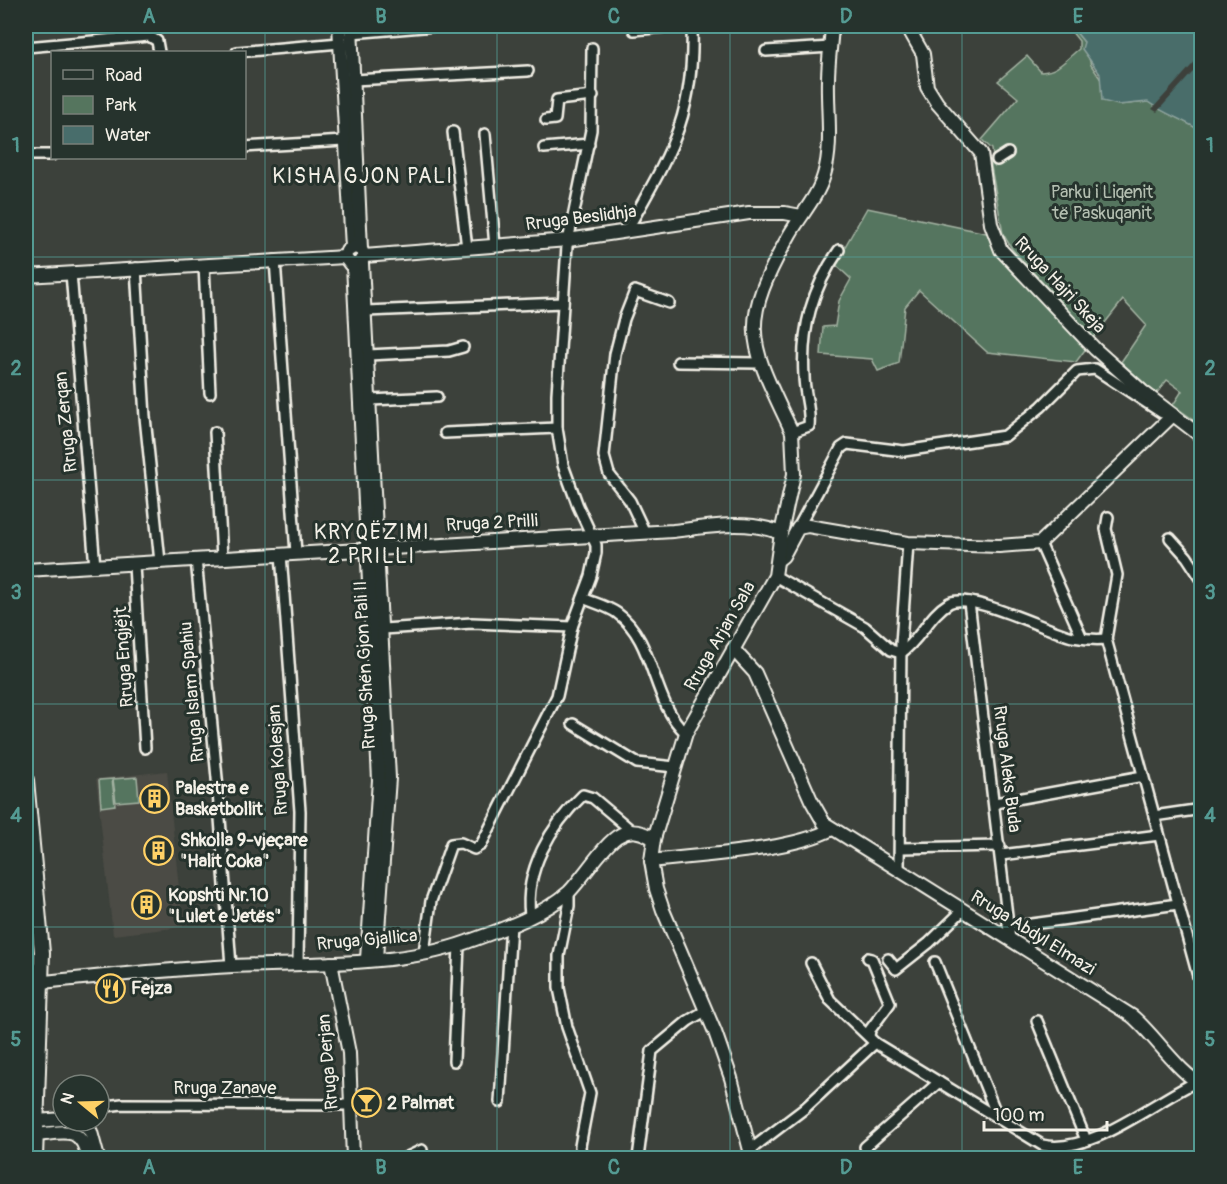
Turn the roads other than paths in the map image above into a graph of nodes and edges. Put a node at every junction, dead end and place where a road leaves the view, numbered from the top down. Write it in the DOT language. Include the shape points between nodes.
graph roads {
  1 [pos="339,26"];
  2 [pos="435,26"];
  3 [pos="675,26"];
  4 [pos="692,26"];
  5 [pos="745,26"];
  6 [pos="775,26"];
  7 [pos="832,26"];
  8 [pos="907,26"];
  9 [pos="351,29"];
  10 [pos="634,30"];
  11 [pos="340,43"];
  12 [pos="26,47"];
  13 [pos="831,47"];
  14 [pos="592,48"];
  15 [pos="159,51"];
  16 [pos="246,51"];
  17 [pos="766,51"];
  18 [pos="528,71"];
  19 [pos="353,81"];
  20 [pos="593,96"];
  21 [pos="546,120"];
  22 [pos="453,132"];
  23 [pos="485,134"];
  24 [pos="344,141"];
  25 [pos="589,144"];
  26 [pos="246,147"];
  27 [pos="543,148"];
  28 [pos="1008,153"];
  29 [pos="51,154"];
  30 [pos="26,155"];
  31 [pos="997,160"];
  32 [pos="801,216"];
  33 [pos="626,232"];
  34 [pos="568,240"];
  35 [pos="495,246"];
  36 [pos="467,248"];
  37 [pos="839,250"];
  38 [pos="356,256"];
  39 [pos="275,260"];
  40 [pos="204,265"];
  41 [pos="136,268"];
  42 [pos="71,273"];
  43 [pos="26,276"];
  44 [pos="563,303"];
  45 [pos="669,303"];
  46 [pos="366,311"];
  47 [pos="463,347"];
  48 [pos="368,355"];
  49 [pos="678,362"];
  50 [pos="760,363"];
  51 [pos="210,393"];
  52 [pos="437,397"];
  53 [pos="370,400"];
  54 [pos="1171,417"];
  55 [pos="557,428"];
  56 [pos="215,432"];
  57 [pos="792,432"];
  58 [pos="445,433"];
  59 [pos="1202,437"];
  60 [pos="1108,517"];
  61 [pos="798,528"];
  62 [pos="780,532"];
  63 [pos="645,533"];
  64 [pos="592,535"];
  65 [pos="1170,538"];
  66 [pos="908,543"];
  67 [pos="1040,543"];
  68 [pos="373,548"];
  69 [pos="296,553"];
  70 [pos="281,554"];
  71 [pos="222,558"];
  72 [pos="196,559"];
  73 [pos="778,560"];
  74 [pos="160,562"];
  75 [pos="134,565"];
  76 [pos="95,567"];
  77 [pos="26,570"];
  78 [pos="775,576"];
  79 [pos="1202,580"];
  80 [pos="583,598"];
  81 [pos="969,603"];
  82 [pos="572,627"];
  83 [pos="382,630"];
  84 [pos="1082,638"];
  85 [pos="1106,639"];
  86 [pos="733,648"];
  87 [pos="901,653"];
  88 [pos="573,724"];
  89 [pos="686,733"];
  90 [pos="145,748"];
  91 [pos="675,767"];
  92 [pos="1143,776"];
  93 [pos="26,780"];
  94 [pos="995,803"];
  95 [pos="1202,809"];
  96 [pos="1154,816"];
  97 [pos="28,825"];
  98 [pos="832,829"];
  99 [pos="632,831"];
  100 [pos="1159,835"];
  101 [pos="654,839"];
  102 [pos="901,848"];
  103 [pos="1001,851"];
  104 [pos="651,861"];
  105 [pos="899,871"];
  106 [pos="569,892"];
  107 [pos="1178,904"];
  108 [pos="963,910"];
  109 [pos="531,915"];
  110 [pos="510,924"];
  111 [pos="1009,927"];
  112 [pos="1010,940"];
  113 [pos="459,945"];
  114 [pos="424,953"];
  115 [pos="868,958"];
  116 [pos="372,959"];
  117 [pos="888,959"];
  118 [pos="935,962"];
  119 [pos="332,963"];
  120 [pos="811,963"];
  121 [pos="298,964"];
  122 [pos="231,966"];
  123 [pos="1199,968"];
  124 [pos="42,982"];
  125 [pos="1202,991"];
  126 [pos="26,1008"];
  127 [pos="42,1008"];
  128 [pos="705,1011"];
  129 [pos="1037,1021"];
  130 [pos="872,1040"];
  131 [pos="454,1061"];
  132 [pos="939,1082"];
  133 [pos="1198,1083"];
  134 [pos="500,1102"];
  135 [pos="32,1103"];
  136 [pos="111,1105"];
  137 [pos="351,1105"];
  138 [pos="998,1118"];
  139 [pos="51,1126"];
  140 [pos="37,1128"];
  141 [pos="76,1133"];
  142 [pos="92,1133"];
  143 [pos="1086,1140"];
  144 [pos="865,1147"];
  145 [pos="1064,1148"];
  146 [pos="422,1150"];
  147 [pos="751,1154"];
  148 [pos="35,1158"];
  149 [pos="88,1158"];
  150 [pos="98,1158"];
  151 [pos="353,1158"];
  152 [pos="405,1158"];
  153 [pos="581,1158"];
  154 [pos="638,1158"];
  155 [pos="1062,1158"];
  1 -- 11 [label="street, Rruga Shën Gjon Pali II"];
  2 -- 9 [label="street"];
  3 -- 10 [label="street"];
  4 -- 33 [label="street" via="691,80 682,123"];
  5 -- 6 [label="street"];
  7 -- 13 [label="street, Rruga Arjan Sala"];
  8 -- 54 [label="street, Rruga Hajri Skeja" via="923,54 927,87 981,153 991,224 1001,250 1095,349"];
  9 -- 19 [label="street, Rruga Shën Gjon Pali II"];
  11 -- 16 [label="street"];
  11 -- 24 [label="street, Rruga Shën Gjon Pali II"];
  12 -- 15 [label="street" via="149,36 157,41"];
  13 -- 17 [label="street"];
  13 -- 32 [label="street, Rruga Arjan Sala" via="827,160 820,183"];
  14 -- 20 [label="street"];
  18 -- 19 [label="street"];
  19 -- 38 [label="street, Rruga Shën Gjon Pali II"];
  20 -- 21 [label="street" via="557,100 557,116"];
  20 -- 25 [label="street"];
  22 -- 36 [label="street"];
  23 -- 35 [label="street"];
  24 -- 26 [label="street"];
  24 -- 38 [label="street, Rruga Shën Gjon Pali II"];
  25 -- 27 [label="street"];
  25 -- 34 [label="street"];
  28 -- 31 [label="street"];
  29 -- 30 [label="street"];
  32 -- 33 [label="street, Rruga Beslidhja" via="749,213"];
  32 -- 50 [label="street, Rruga Arjan Sala" via="755,309 754,341"];
  33 -- 34 [label="street, Rruga Beslidhja"];
  34 -- 35 [label="street, Rruga Beslidhja"];
  34 -- 44 [label="street"];
  35 -- 36 [label="street, Rruga Beslidhja"];
  36 -- 38 [label="street, Rruga Beslidhja"];
  37 -- 57 [label="street" via="822,276 806,319 804,376 808,426"];
  38 -- 39 [label="street, Rruga Beslidhja"];
  38 -- 46 [label="street, Rruga Shën Gjon Pali II"];
  38 -- 68 [label="street, Rruga Shën Gjon Pali II"];
  39 -- 40 [label="street, Rruga Beslidhja"];
  39 -- 69 [label="street"];
  40 -- 41 [label="street, Rruga Beslidhja"];
  40 -- 51 [label="street"];
  41 -- 42 [label="street, Rruga Beslidhja"];
  41 -- 74 [label="street" via="145,417"];
  42 -- 43 [label="street, Rruga Beslidhja"];
  42 -- 76 [label="street, Rruga Zerqan"];
  44 -- 46 [label="street"];
  44 -- 55 [label="street"];
  45 -- 63 [label="street" via="635,291 615,354 606,439 605,466 630,501"];
  46 -- 48 [label="street, Rruga Shën Gjon Pali II"];
  47 -- 48 [label="street"];
  48 -- 53 [label="street, Rruga Shën Gjon Pali II"];
  49 -- 50 [label="street"];
  50 -- 57 [label="street, Rruga Arjan Sala"];
  52 -- 53 [label="street"];
  53 -- 68 [label="street, Rruga Shën Gjon Pali II"];
  54 -- 59 [label="street, Rruga Hajri Skeja"];
  54 -- 61 [label="street" via="1095,369 1077,371 1005,436 904,451 847,444 841,448"];
  54 -- 67 [label="street"];
  55 -- 58 [label="street"];
  55 -- 64 [label="street" via="570,486"];
  56 -- 71 [label="street"];
  57 -- 62 [label="street, Rruga Arjan Sala" via="794,474"];
  60 -- 85 [label="street" via="1107,535 1118,575"];
  61 -- 66 [label="street" via="808,526"];
  61 -- 73 [label="street"];
  62 -- 63 [label="street, Rruga 2 Prilli" via="745,524"];
  62 -- 73 [label="street, Rruga Arjan Sala"];
  63 -- 64 [label="street, Rruga 2 Prilli"];
  64 -- 68 [label="street, Rruga 2 Prilli"];
  64 -- 80 [label="street" via="596,553"];
  65 -- 79 [label="street"];
  66 -- 67 [label="street"];
  66 -- 87 [label="street"];
  67 -- 84 [label="street"];
  68 -- 69 [label="street, Rruga 2 Prilli"];
  68 -- 83 [label="street, Rruga Shën Gjon Pali II"];
  68 -- 116 [label="street, Rruga Shën Gjon Pali II" via="379,780"];
  69 -- 70 [label="street, Rruga 2 Prilli"];
  70 -- 71 [label="street, Rruga 2 Prilli"];
  70 -- 121 [label="street, Rruga Kolesjan" via="300,811"];
  71 -- 72 [label="street, Rruga 2 Prilli"];
  72 -- 74 [label="street, Rruga 2 Prilli"];
  72 -- 122 [label="street, Rruga Islam Spahiu"];
  73 -- 78 [label="street, Rruga Arjan Sala"];
  74 -- 75 [label="street, Rruga 2 Prilli"];
  75 -- 76 [label="street, Rruga 2 Prilli"];
  75 -- 90 [label="street, Rruga Engjëjt"];
  76 -- 77 [label="street, Rruga 2 Prilli"];
  78 -- 86 [label="street, Rruga Arjan Sala"];
  78 -- 87 [label="street" via="865,627 891,650"];
  80 -- 82 [label="street"];
  80 -- 89 [label="street" via="616,612 631,628 672,718"];
  81 -- 84 [label="street"];
  81 -- 87 [label="street" via="959,600 945,606"];
  81 -- 94 [label="street, Rruga Aleks Buda"];
  82 -- 83 [label="street" via="472,623"];
  82 -- 114 [label="street" via="558,696 481,845 477,849 452,844 431,901"];
  83 -- 116 [label="street, Rruga Shën Gjon Pali II" via="388,804"];
  84 -- 85 [label="street"];
  85 -- 92 [label="street"];
  86 -- 89 [label="street, Rruga Arjan Sala"];
  86 -- 98 [label="street, Rruga Abdyl Elmazi" via="755,673 818,816"];
  87 -- 102 [label="street"];
  88 -- 91 [label="street" via="637,763"];
  89 -- 91 [label="street, Rruga Arjan Sala"];
  91 -- 101 [label="street, Rruga Arjan Sala"];
  92 -- 94 [label="street"];
  92 -- 96 [label="street"];
  93 -- 97 [label="main road"];
  94 -- 103 [label="street, Rruga Aleks Buda"];
  95 -- 96 [label="street"];
  96 -- 100 [label="street"];
  97 -- 124 [label="main road" via="41,931"];
  98 -- 104 [label="street" via="798,841"];
  98 -- 105 [label="street, Rruga Abdyl Elmazi"];
  99 -- 101 [label="street"];
  99 -- 106 [label="street, Rruga Gjallica" via="610,842"];
  99 -- 109 [label="street" via="593,798 582,795 541,852 529,887"];
  100 -- 103 [label="street"];
  100 -- 107 [label="street"];
  101 -- 104 [label="street, Rruga Arjan Sala"];
  102 -- 103 [label="street"];
  102 -- 105 [label="street"];
  103 -- 111 [label="street, Rruga Aleks Buda"];
  104 -- 128 [label="street, Rruga Arjan Sala" via="663,910"];
  105 -- 108 [label="street, Rruga Abdyl Elmazi"];
  106 -- 109 [label="street, Rruga Gjallica"];
  106 -- 153 [label="street" via="559,956 559,988 567,1027 590,1093"];
  107 -- 111 [label="street"];
  107 -- 123 [label="street"];
  108 -- 112 [label="street, Rruga Abdyl Elmazi"];
  108 -- 117 [label="street" via="896,969"];
  109 -- 110 [label="street, Rruga Gjallica"];
  110 -- 113 [label="street, Rruga Gjallica"];
  110 -- 134 [label="street"];
  111 -- 112 [label="street, Rruga Aleks Buda"];
  112 -- 133 [label="street, Rruga Abdyl Elmazi" via="1132,1016"];
  113 -- 114 [label="street, Rruga Gjallica"];
  113 -- 131 [label="street"];
  114 -- 116 [label="street, Rruga Gjallica"];
  115 -- 130 [label="street" via="872,959 890,1003 870,1030"];
  116 -- 119 [label="street, Rruga Gjallica"];
  118 -- 138 [label="street"];
  119 -- 121 [label="street, Rruga Gjallica"];
  119 -- 137 [label="street, Rruga Derjan" via="349,1053"];
  120 -- 130 [label="street" via="830,1000"];
  121 -- 122 [label="street, Rruga Gjallica"];
  122 -- 124 [label="street, Rruga Gjallica"];
  123 -- 125 [label="street"];
  124 -- 127 [label="main road"];
  126 -- 127 [label="street"];
  127 -- 135 [label="main road"];
  128 -- 147 [label="street, Rruga Arjan Sala" via="731,1078"];
  128 -- 154 [label="street" via="652,1051"];
  129 -- 143 [label="street"];
  130 -- 132 [label="street"];
  130 -- 147 [label="street" via="804,1109"];
  132 -- 138 [label="street"];
  132 -- 144 [label="street"];
  133 -- 143 [label="street"];
  135 -- 140 [label="main road"];
  136 -- 137 [label="street, Rruga Zanave"];
  137 -- 151 [label="street, Rruga Derjan"];
  138 -- 145 [label="street" via="1042,1145"];
  139 -- 140 [label="street"];
  140 -- 148 [label="main road"];
  141 -- 149 [label="street"];
  142 -- 150 [label="street"];
  143 -- 145 [label="street"];
  145 -- 155 [label="street"];
  146 -- 152 [label="street"];
}
